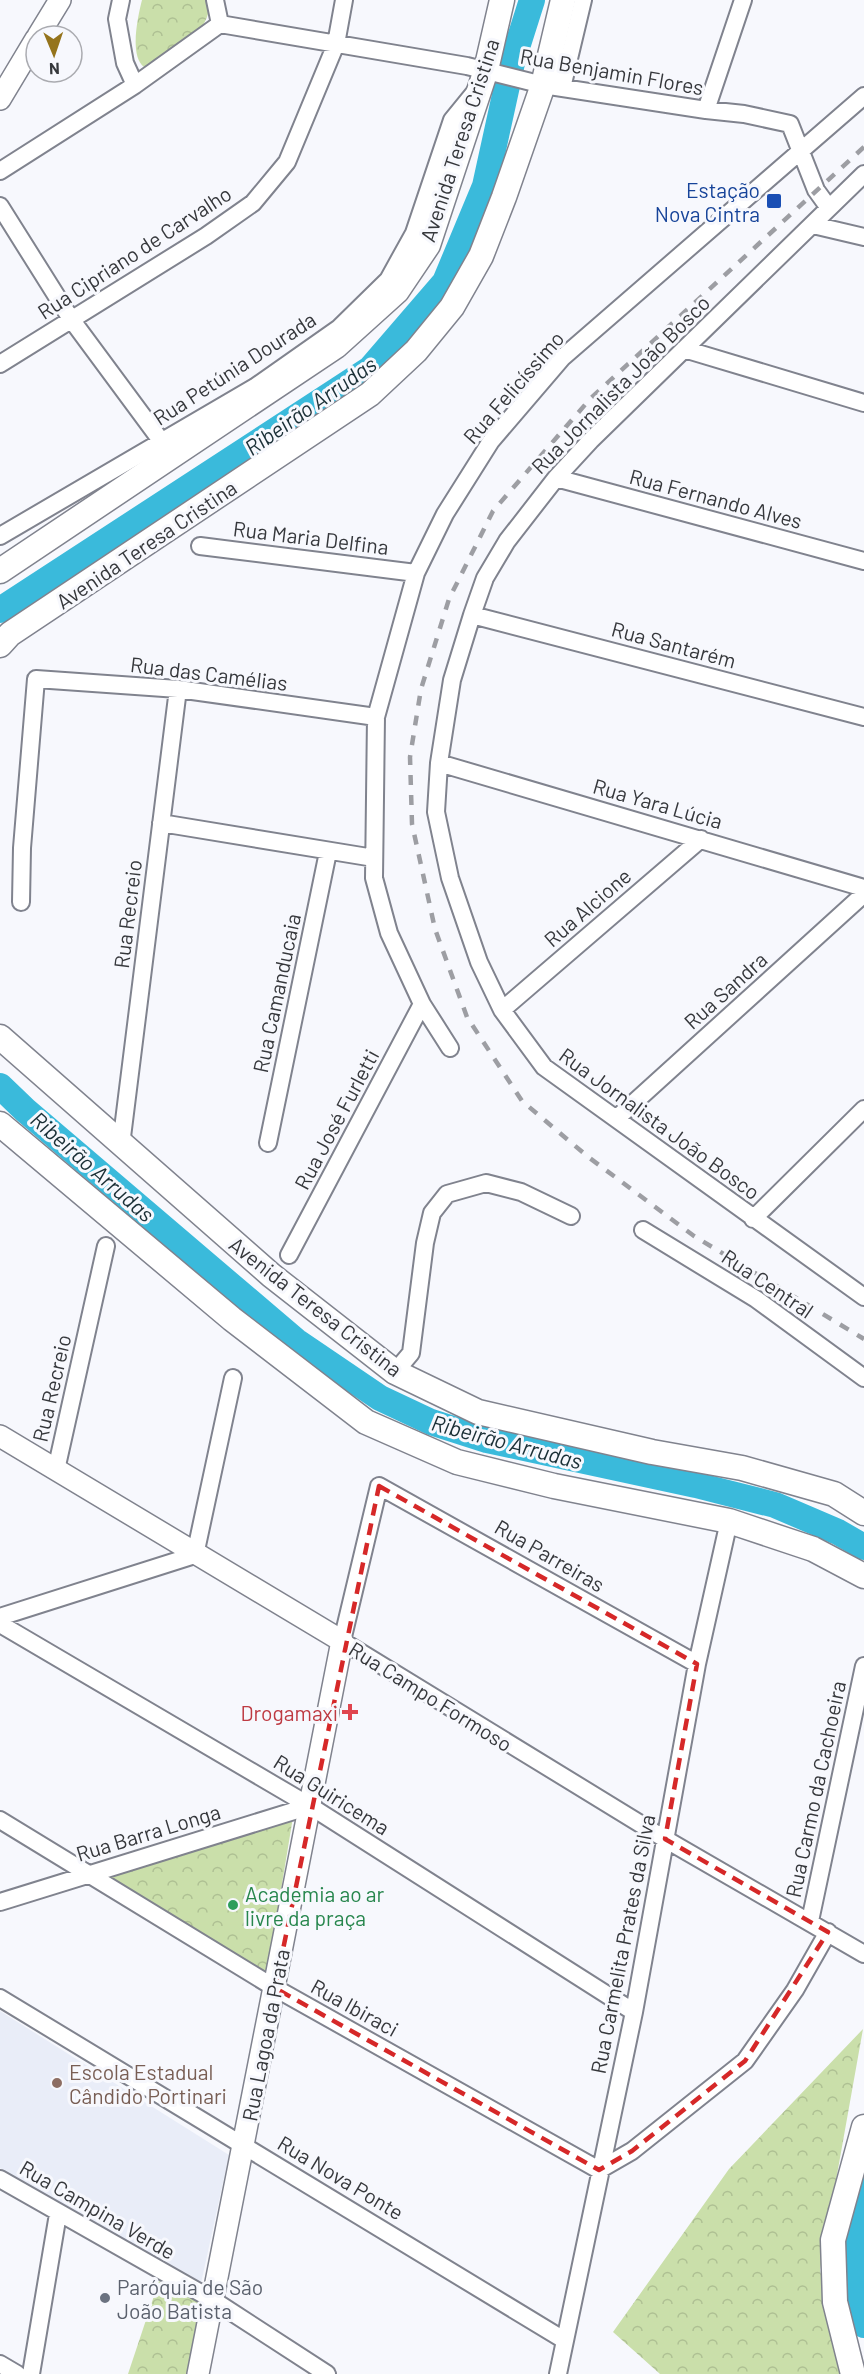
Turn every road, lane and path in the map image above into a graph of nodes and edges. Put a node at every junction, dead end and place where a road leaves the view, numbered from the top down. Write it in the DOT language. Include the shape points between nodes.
graph roads {
  1 [pos="60,0"];
  2 [pos="121,0"];
  3 [pos="214,0"];
  4 [pos="344,0"];
  5 [pos="502,0"];
  6 [pos="563,0"];
  7 [pos="583,0"];
  8 [pos="743,0"];
  9 [pos="45,24"];
  10 [pos="220,24"];
  11 [pos="565,36"];
  12 [pos="336,44"];
  13 [pos="24,59"];
  14 [pos="487,76"];
  15 [pos="135,85"];
  16 [pos="546,86"];
  17 [pos="864,96"];
  18 [pos="0,99"];
  19 [pos="706,110"];
  20 [pos="802,152"];
  21 [pos="0,171"];
  22 [pos="864,174"];
  23 [pos="0,206"];
  24 [pos="829,208"];
  25 [pos="813,225"];
  26 [pos="864,237"];
  27 [pos="71,319"];
  28 [pos="684,350"];
  29 [pos="0,364"];
  30 [pos="864,403"];
  31 [pos="162,441"];
  32 [pos="556,478"];
  33 [pos="0,536"];
  34 [pos="200,546"];
  35 [pos="864,561"];
  36 [pos="0,571"];
  37 [pos="416,573"];
  38 [pos="472,615"];
  39 [pos="5,633"];
  40 [pos="178,689"];
  41 [pos="376,717"];
  42 [pos="864,717"];
  43 [pos="440,763"];
  44 [pos="161,823"];
  45 [pos="701,839"];
  46 [pos="328,852"];
  47 [pos="374,858"];
  48 [pos="864,888"];
  49 [pos="864,894"];
  50 [pos="21,902"];
  51 [pos="422,1004"];
  52 [pos="502,1010"];
  53 [pos="0,1037"];
  54 [pos="450,1048"];
  55 [pos="864,1109"];
  56 [pos="617,1118"];
  57 [pos="0,1124"];
  58 [pos="267,1143"];
  59 [pos="122,1145"];
  60 [pos="571,1216"];
  61 [pos="753,1219"];
  62 [pos="643,1230"];
  63 [pos="106,1246"];
  64 [pos="289,1255"];
  65 [pos="864,1297"];
  66 [pos="394,1372"];
  67 [pos="233,1378"];
  68 [pos="864,1378"];
  69 [pos="0,1436"];
  70 [pos="56,1470"];
  71 [pos="380,1486"];
  72 [pos="864,1513"];
  73 [pos="729,1521"];
  74 [pos="195,1555"];
  75 [pos="864,1576"];
  76 [pos="0,1617"];
  77 [pos="0,1624"];
  78 [pos="342,1641"];
  79 [pos="698,1664"];
  80 [pos="864,1666"];
  81 [pos="310,1806"];
  82 [pos="0,1820"];
  83 [pos="665,1839"];
  84 [pos="87,1875"];
  85 [pos="0,1902"];
  86 [pos="810,1922"];
  87 [pos="828,1932"];
  88 [pos="864,1954"];
  89 [pos="275,1988"];
  90 [pos="0,1998"];
  91 [pos="634,2012"];
  92 [pos="864,2127"];
  93 [pos="243,2144"];
  94 [pos="600,2170"];
  95 [pos="0,2179"];
  96 [pos="58,2214"];
  97 [pos="213,2300"];
  98 [pos="564,2340"];
  99 [pos="0,2364"];
  100 [pos="17,2374"];
  101 [pos="31,2374"];
  102 [pos="198,2374"];
  103 [pos="327,2374"];
  104 [pos="558,2374"];
  105 [pos="853,2374"];
  1 -- 9 [label="street"];
  2 -- 15 [label="street" via="117,19"];
  3 -- 10 [label="street"];
  4 -- 12 [label="street, Rua Cipriano de Carvalho"];
  5 -- 14 [label="main road, Avenida Teresa Cristina"];
  6 -- 11 [label="main road, Avenida Teresa Cristina"];
  7 -- 11 [label="street, Avenida Teresa Cristina"];
  8 -- 19 [label="street"];
  10 -- 12 [label="street, Rua Benjamin Flores"];
  10 -- 15 [label="street"];
  11 -- 16 [label="main road, Avenida Teresa Cristina"];
  12 -- 14 [label="street, Rua Benjamin Flores"];
  12 -- 27 [label="street, Rua Cipriano de Carvalho" via="287,162 253,203"];
  13 -- 18 [label="street"];
  14 -- 16 [label="street, Rua Benjamin Flores"];
  14 -- 31 [label="street, Rua Petúnia Dourada" via="452,120 414,233 388,280 339,328 255,387"];
  14 -- 36 [label="main road, Avenida Teresa Cristina" via="428,245 397,291 336,346"];
  15 -- 21 [label="street"];
  16 -- 19 [label="street, Rua Benjamin Flores"];
  16 -- 39 [label="main road, Avenida Teresa Cristina" via="481,256 452,307 416,351 370,394"];
  17 -- 20 [label="street, Rua Felicíssimo"];
  19 -- 20 [label="street, Rua Benjamin Flores" via="790,123"];
  20 -- 24 [label="street" via="816,190"];
  20 -- 37 [label="street, Rua Felicíssimo" via="562,358 491,441 445,514"];
  22 -- 24 [label="street, Rua Jornalista João Bosco"];
  23 -- 27 [label="street"];
  24 -- 25 [label="street, Rua Jornalista João Bosco"];
  25 -- 26 [label="street"];
  25 -- 28 [label="street, Rua Jornalista João Bosco"];
  27 -- 29 [label="street, Rua Cipriano de Carvalho"];
  27 -- 31 [label="street"];
  28 -- 30 [label="street"];
  28 -- 32 [label="street, Rua Jornalista João Bosco"];
  31 -- 33 [label="street, Rua Petúnia Dourada"];
  32 -- 35 [label="street, Rua Fernando Alves"];
  32 -- 38 [label="street, Rua Jornalista João Bosco" via="507,541 485,578"];
  34 -- 37 [label="street, Rua Maria Delfina"];
  37 -- 41 [label="street, Rua Felicíssimo"];
  38 -- 42 [label="street, Rua Santarém"];
  38 -- 43 [label="street, Rua Jornalista João Bosco" via="452,680"];
  40 -- 41 [label="street, Rua das Camélias"];
  40 -- 44 [label="street, Rua Recreio"];
  40 -- 50 [label="street, Rua das Camélias" via="36,679"];
  41 -- 47 [label="street, Rua Felicíssimo"];
  43 -- 45 [label="street, Rua Yara Lúcia"];
  43 -- 52 [label="street, Rua Jornalista João Bosco" via="436,812 450,878 479,962"];
  44 -- 46 [label="street"];
  44 -- 59 [label="street, Rua Recreio"];
  45 -- 48 [label="street, Rua Yara Lúcia"];
  45 -- 52 [label="street, Rua Alcione"];
  46 -- 47 [label="street"];
  46 -- 58 [label="street, Rua Camanducaia"];
  47 -- 51 [label="street, Rua Felicíssimo" via="374,878 389,933"];
  49 -- 56 [label="street, Rua Sandra"];
  51 -- 54 [label="street, Rua Felicíssimo"];
  51 -- 64 [label="street, Rua José Furletti"];
  52 -- 56 [label="street, Rua Jornalista João Bosco" via="544,1067"];
  53 -- 59 [label="main road, Avenida Teresa Cristina"];
  55 -- 61 [label="street"];
  56 -- 61 [label="street, Rua Jornalista João Bosco"];
  57 -- 73 [label="main road" via="232,1319 366,1422 457,1462"];
  59 -- 66 [label="main road, Avenida Teresa Cristina" via="271,1275"];
  60 -- 66 [label="street" via="521,1192 486,1183 447,1194 432,1213 411,1353"];
  61 -- 65 [label="street, Rua Jornalista João Bosco"];
  62 -- 68 [label="street, Rua Central" via="756,1299"];
  63 -- 70 [label="street, Rua Recreio"];
  66 -- 72 [label="main road, Avenida Teresa Cristina" via="478,1412 652,1452 742,1468 834,1494"];
  67 -- 74 [label="street"];
  69 -- 70 [label="street, Rua Campo Formoso"];
  70 -- 74 [label="street, Rua Campo Formoso"];
  71 -- 78 [label="street, Rua Lagoa da Prata"];
  71 -- 79 [label="street, Rua Parreiras"];
  73 -- 75 [label="main road" via="813,1549"];
  73 -- 79 [label="street, Rua Carmelita Prates da Silva"];
  74 -- 76 [label="street"];
  74 -- 78 [label="street, Rua Campo Formoso"];
  77 -- 81 [label="street, Rua Guiricema"];
  78 -- 81 [label="street, Rua Lagoa da Prata"];
  78 -- 83 [label="street, Rua Campo Formoso"];
  79 -- 83 [label="street, Rua Carmelita Prates da Silva"];
  80 -- 86 [label="street, Rua Carmo da Cachoeira"];
  81 -- 84 [label="street, Rua Barra Longa"];
  81 -- 89 [label="street, Rua Lagoa da Prata"];
  81 -- 91 [label="street, Rua Guiricema"];
  82 -- 84 [label="street, Rua Ibiraci"];
  83 -- 86 [label="street, Rua Campo Formoso"];
  83 -- 91 [label="street, Rua Carmelita Prates da Silva"];
  84 -- 85 [label="street, Rua Barra Longa"];
  84 -- 89 [label="street, Rua Ibiraci"];
  86 -- 87 [label="street, Rua Campo Formoso"];
  87 -- 88 [label="street, Rua Campo Formoso"];
  87 -- 94 [label="street" via="795,1990 745,2061 632,2151"];
  89 -- 93 [label="street, Rua Lagoa da Prata"];
  89 -- 94 [label="street, Rua Ibiraci"];
  90 -- 93 [label="street, Rua Nova Ponte"];
  91 -- 94 [label="street, Rua Carmelita Prates da Silva"];
  92 -- 105 [label="main road" via="833,2240 835,2302"];
  93 -- 97 [label="street, Rua Lagoa da Prata"];
  93 -- 98 [label="street, Rua Nova Ponte"];
  94 -- 98 [label="street, Rua Carmelita Prates da Silva"];
  95 -- 96 [label="street, Rua Campina Verde"];
  96 -- 97 [label="street, Rua Campina Verde"];
  96 -- 101 [label="street"];
  97 -- 102 [label="street, Rua Lagoa da Prata"];
  97 -- 103 [label="street, Rua Campina Verde"];
  98 -- 104 [label="street, Rua Carmelita Prates da Silva"];
  99 -- 100 [label="street"];
}
